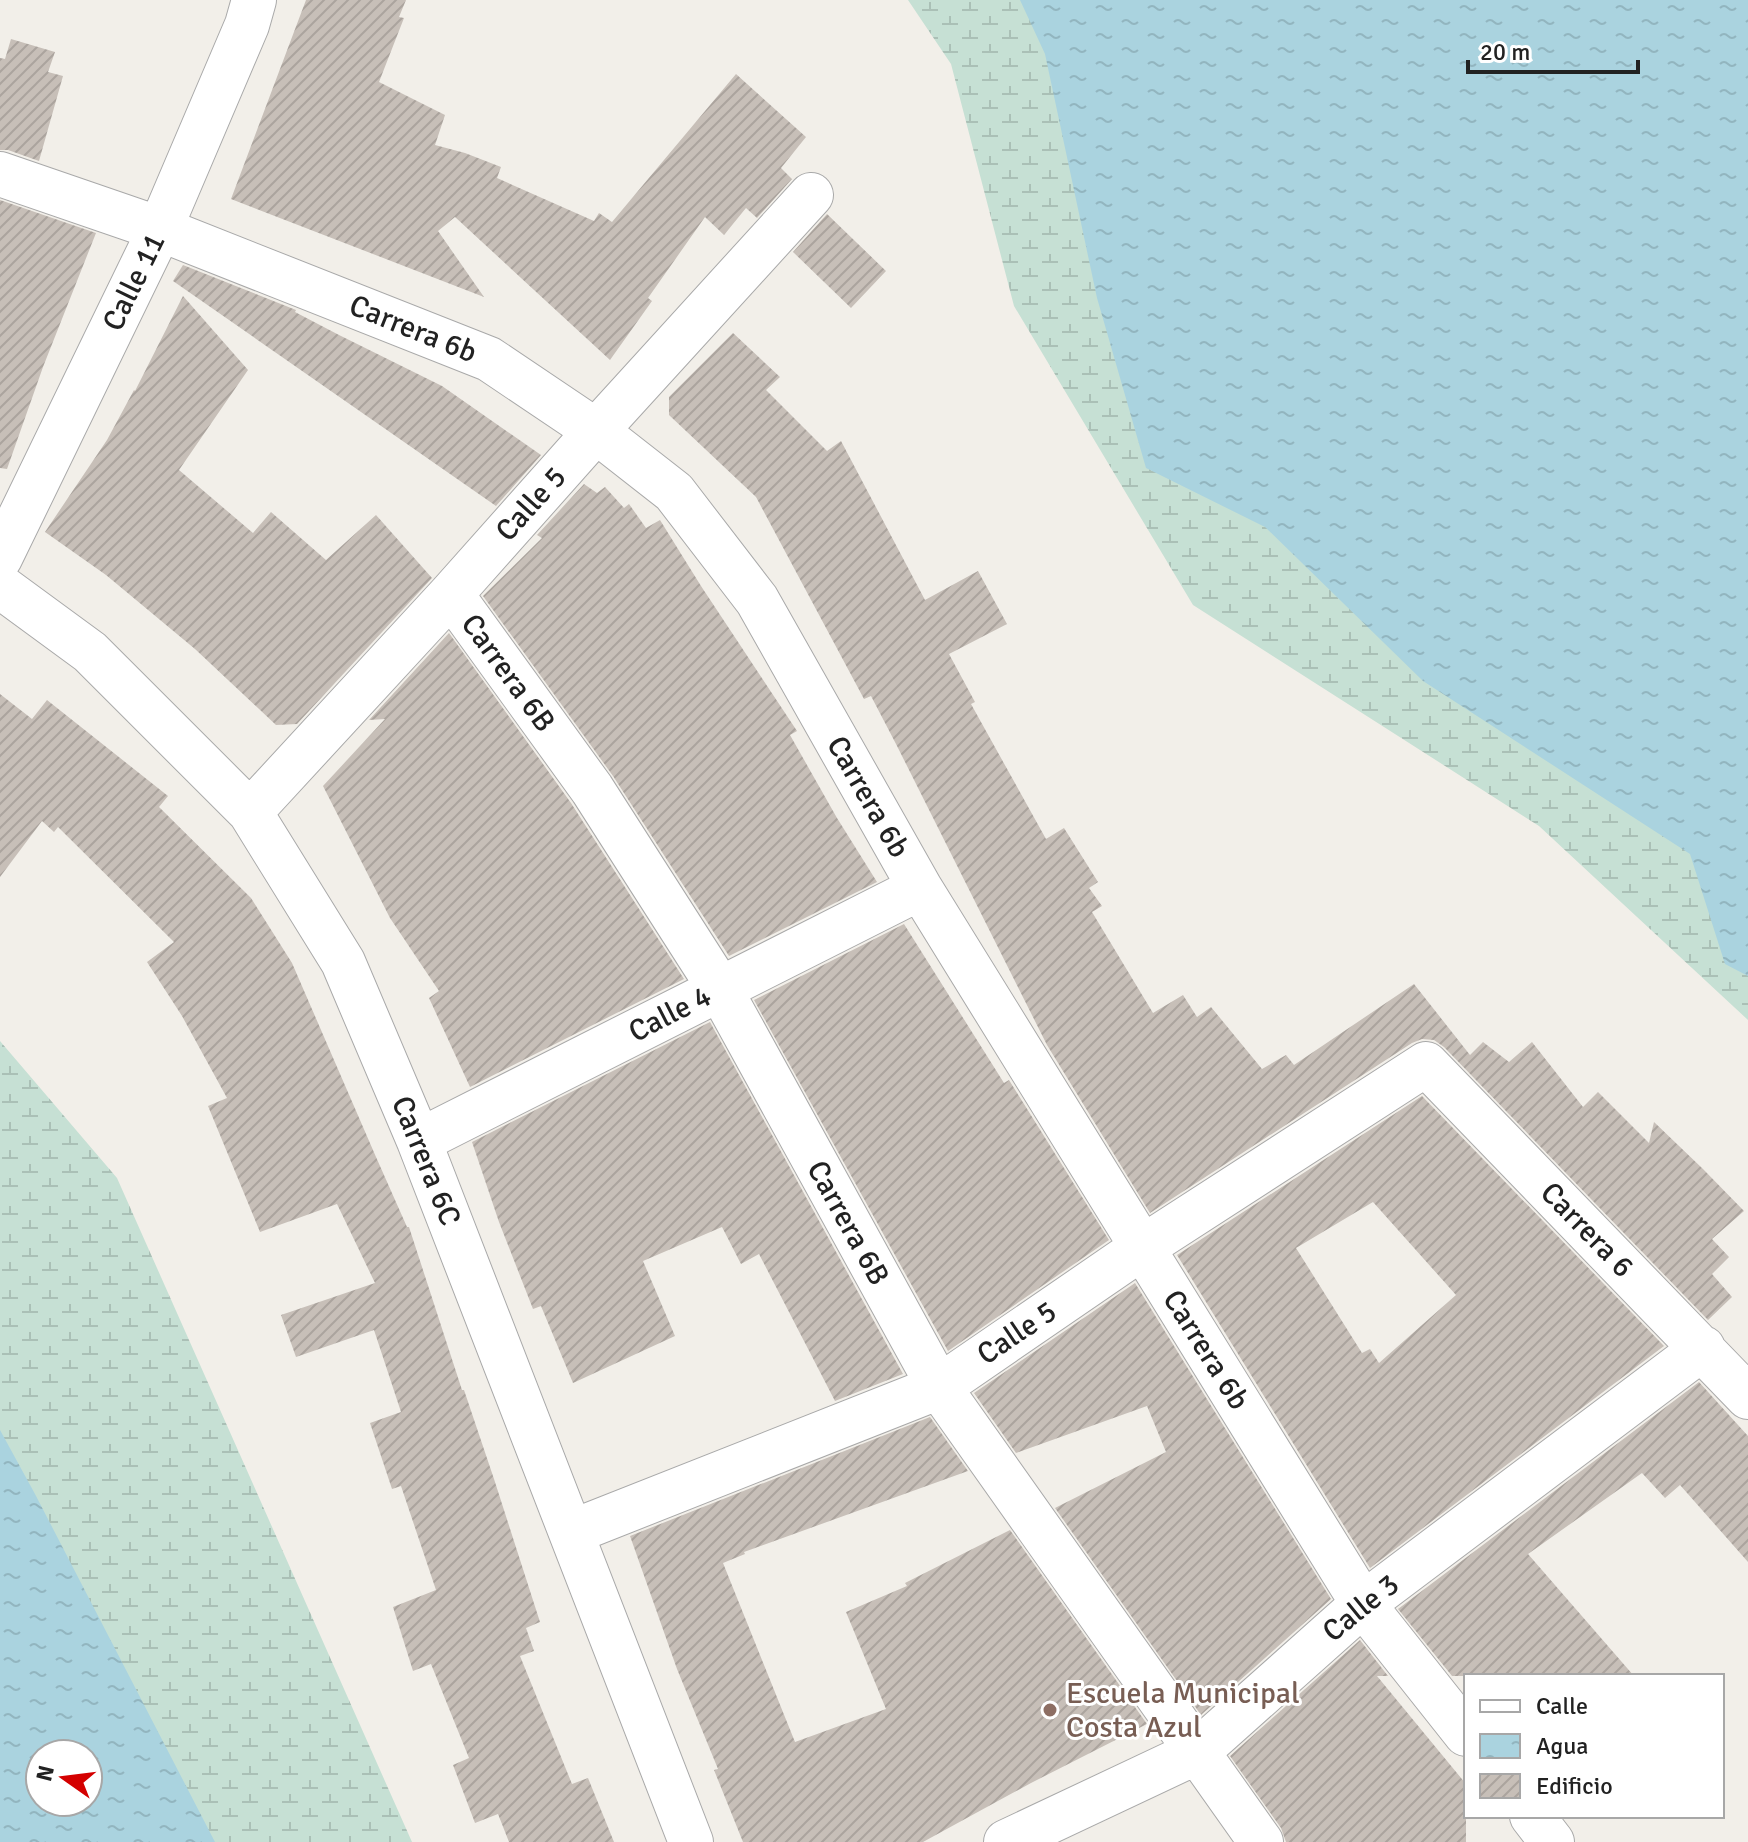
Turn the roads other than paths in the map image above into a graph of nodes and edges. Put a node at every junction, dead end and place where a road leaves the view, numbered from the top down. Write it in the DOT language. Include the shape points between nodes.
graph roads {
  1 [pos="254,0"];
  2 [pos="0,174"];
  3 [pos="811,195"];
  4 [pos="160,229"];
  5 [pos="596,431"];
  6 [pos="0,558"];
  7 [pos="0,586"];
  8 [pos="451,594"];
  9 [pos="250,812"];
  10 [pos="920,888"];
  11 [pos="720,989"];
  12 [pos="1426,1064"];
  13 [pos="419,1141"];
  14 [pos="1143,1247"];
  15 [pos="1703,1348"];
  16 [pos="939,1387"];
  17 [pos="1748,1397"];
  18 [pos="572,1532"];
  19 [pos="1363,1604"];
  20 [pos="1464,1731"];
  21 [pos="1197,1752"];
  22 [pos="1534,1818"];
  23 [pos="691,1842"];
  24 [pos="1006,1842"];
  25 [pos="1261,1842"];
  26 [pos="1552,1842"];
  1 -- 4 [label="street, Calle 11"];
  2 -- 4 [label="street, Carrera 6b"];
  3 -- 5 [label="street, Calle 5"];
  4 -- 5 [label="street, Carrera 6b" via="489,359"];
  4 -- 6 [label="street, Calle 11"];
  5 -- 8 [label="street, Calle 5"];
  5 -- 10 [label="street, Carrera 6b" via="674,492 757,600"];
  7 -- 9 [label="street, Carrera 6C" via="90,652"];
  8 -- 9 [label="street, Calle 5"];
  8 -- 11 [label="street, Carrera 6B" via="592,789"];
  9 -- 13 [label="street, Carrera 6C" via="343,962"];
  10 -- 11 [label="street, Calle 4"];
  10 -- 14 [label="street, Carrera 6b"];
  11 -- 13 [label="street, Calle 4"];
  11 -- 16 [label="street, Carrera 6B"];
  12 -- 14 [label="street, Calle 5"];
  12 -- 15 [label="street, Carrera 6"];
  13 -- 18 [label="street, Carrera 6C"];
  14 -- 16 [label="street, Calle 5"];
  14 -- 19 [label="street, Carrera 6b"];
  15 -- 17 [label="street, Carrera 6"];
  15 -- 19 [label="street, Calle 3"];
  16 -- 18 [label="street, Calle 5"];
  16 -- 21 [label="street, Carrera 6B"];
  18 -- 23 [label="street, Carrera 6C"];
  19 -- 20 [label="street, Carrera 6b"];
  19 -- 21 [label="street, Calle 3"];
  21 -- 24 [label="street, Calle 3"];
  21 -- 25 [label="street, Carrera 6B"];
  22 -- 26 [label="street"];
}
